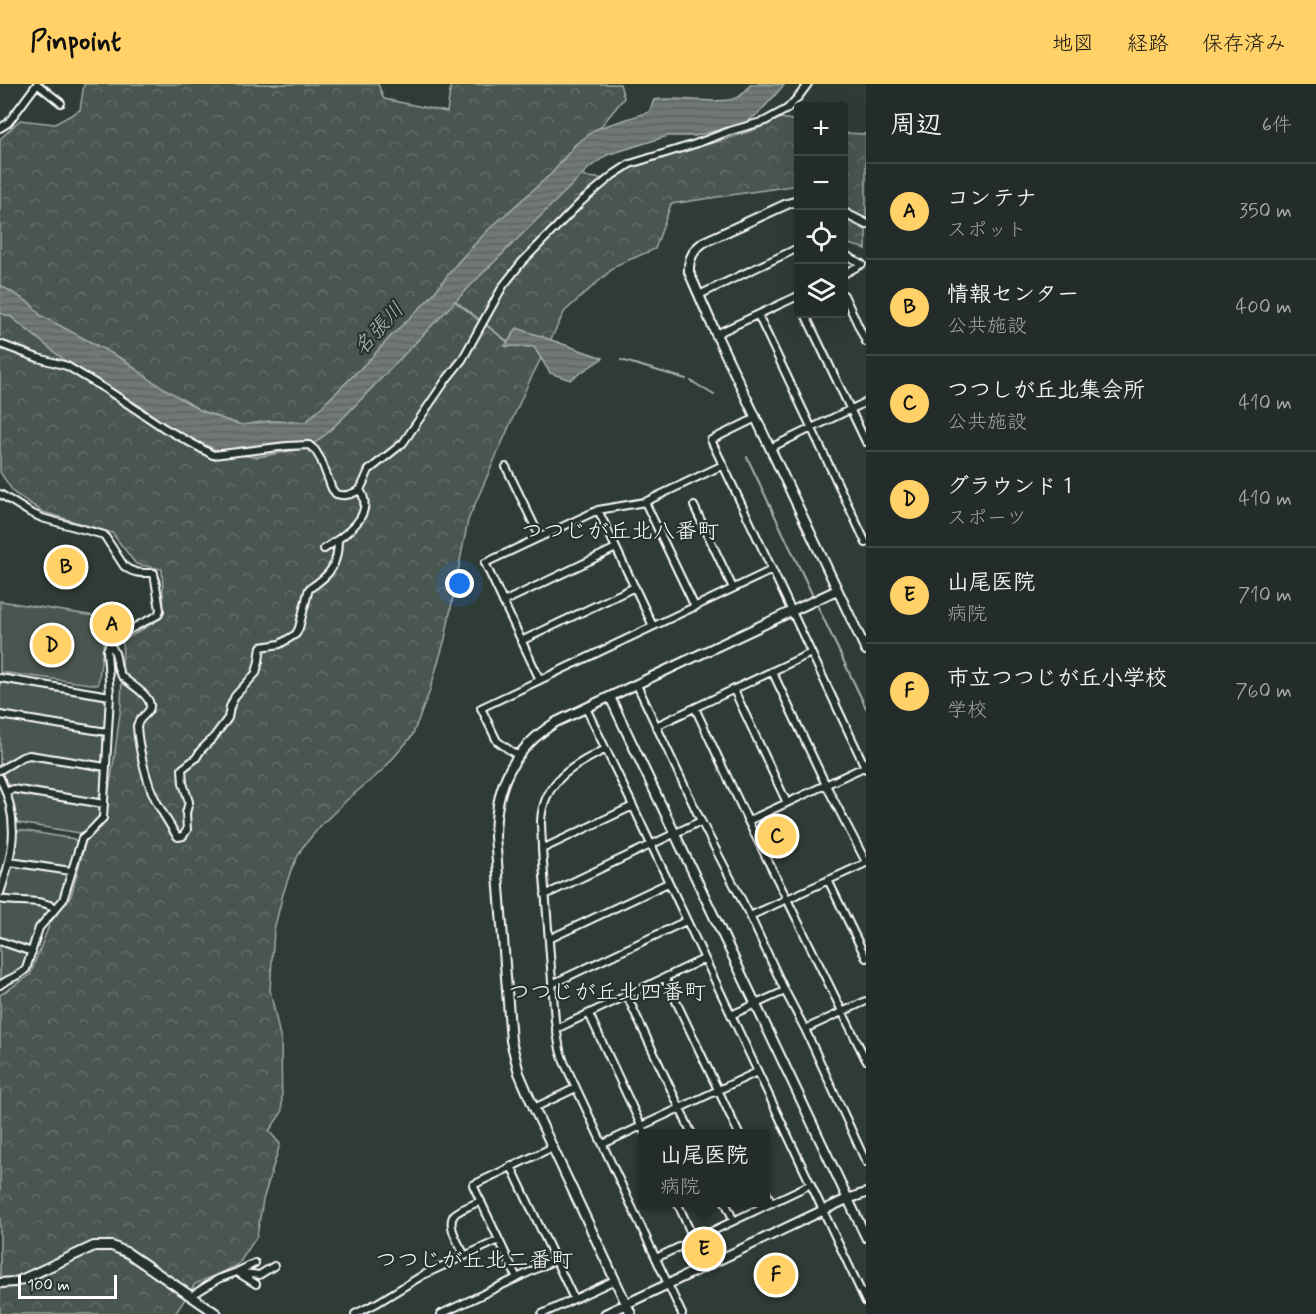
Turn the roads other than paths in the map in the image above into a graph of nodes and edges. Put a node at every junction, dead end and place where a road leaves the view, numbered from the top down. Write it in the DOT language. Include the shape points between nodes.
graph roads {
  1 [pos="37,84"];
  2 [pos="808,84"];
  3 [pos="61,103"];
  4 [pos="0,128"];
  5 [pos="794,202"];
  6 [pos="848,215"];
  7 [pos="866,224"];
  8 [pos="794,250"];
  9 [pos="848,257"];
  10 [pos="864,267"];
  11 [pos="848,272"];
  12 [pos="699,295"];
  13 [pos="794,299"];
  14 [pos="848,305"];
  15 [pos="758,315"];
  16 [pos="807,318"];
  17 [pos="716,334"];
  18 [pos="866,342"];
  19 [pos="0,344"];
  20 [pos="866,402"];
  21 [pos="851,410"];
  22 [pos="756,418"];
  23 [pos="812,428"];
  24 [pos="866,442"];
  25 [pos="770,448"];
  26 [pos="723,465"];
  27 [pos="506,467"];
  28 [pos="360,490"];
  29 [pos="0,494"];
  30 [pos="645,502"];
  31 [pos="694,506"];
  32 [pos="598,510"];
  33 [pos="540,537"];
  34 [pos="338,540"];
  35 [pos="866,542"];
  36 [pos="616,548"];
  37 [pos="324,549"];
  38 [pos="772,570"];
  39 [pos="635,587"];
  40 [pos="733,588"];
  41 [pos="837,590"];
  42 [pos="503,602"];
  43 [pos="695,607"];
  44 [pos="791,612"];
  45 [pos="653,626"];
  46 [pos="521,640"];
  47 [pos="110,644"];
  48 [pos="866,650"];
  49 [pos="811,653"];
  50 [pos="772,671"];
  51 [pos="0,678"];
  52 [pos="540,680"];
  53 [pos="636,685"];
  54 [pos="734,690"];
  55 [pos="110,696"];
  56 [pos="610,697"];
  57 [pos="586,708"];
  58 [pos="695,708"];
  59 [pos="0,715"];
  60 [pos="656,726"];
  61 [pos="107,732"];
  62 [pos="606,749"];
  63 [pos="518,756"];
  64 [pos="106,767"];
  65 [pos="866,767"];
  66 [pos="0,770"];
  67 [pos="0,778"];
  68 [pos="826,785"];
  69 [pos="6,792"];
  70 [pos="787,803"];
  71 [pos="104,804"];
  72 [pos="633,806"];
  73 [pos="701,821"];
  74 [pos="748,821"];
  75 [pos="675,834"];
  76 [pos="651,846"];
  77 [pos="542,849"];
  78 [pos="10,862"];
  79 [pos="866,862"];
  80 [pos="71,872"];
  81 [pos="828,880"];
  82 [pos="668,883"];
  83 [pos="0,893"];
  84 [pos="545,895"];
  85 [pos="0,899"];
  86 [pos="787,899"];
  87 [pos="55,908"];
  88 [pos="750,916"];
  89 [pos="686,921"];
  90 [pos="549,939"];
  91 [pos="0,941"];
  92 [pos="32,952"];
  93 [pos="866,958"];
  94 [pos="704,959"];
  95 [pos="665,978"];
  96 [pos="552,984"];
  97 [pos="0,985"];
  98 [pos="785,991"];
  99 [pos="627,996"];
  100 [pos="866,1001"];
  101 [pos="755,1004"];
  102 [pos="842,1012"];
  103 [pos="589,1014"];
  104 [pos="731,1015"];
  105 [pos="556,1029"];
  106 [pos="805,1029"];
  107 [pos="866,1060"];
  108 [pos="757,1072"];
  109 [pos="576,1088"];
  110 [pos="719,1089"];
  111 [pos="534,1108"];
  112 [pos="680,1108"];
  113 [pos="641,1126"];
  114 [pos="642,1129"];
  115 [pos="690,1129"];
  116 [pos="737,1129"];
  117 [pos="866,1140"];
  118 [pos="603,1144"];
  119 [pos="858,1144"];
  120 [pos="553,1147"];
  121 [pos="866,1162"];
  122 [pos="511,1166"];
  123 [pos="811,1184"];
  124 [pos="866,1193"];
  125 [pos="770,1199"];
  126 [pos="847,1199"];
  127 [pos="480,1201"];
  128 [pos="772,1203"];
  129 [pos="679,1207"];
  130 [pos="727,1207"];
  131 [pos="764,1207"];
  132 [pos="823,1211"];
  133 [pos="734,1221"];
  134 [pos="866,1237"];
  135 [pos="499,1240"];
  136 [pos="694,1240"];
  137 [pos="465,1256"];
  138 [pos="656,1258"];
  139 [pos="555,1260"];
  140 [pos="255,1263"];
  141 [pos="274,1266"];
  142 [pos="237,1272"];
  143 [pos="517,1278"];
  144 [pos="615,1280"];
  145 [pos="0,1283"];
  146 [pos="256,1284"];
  147 [pos="668,1284"];
  148 [pos="191,1296"];
  149 [pos="574,1299"];
  150 [pos="866,1302"];
  151 [pos="627,1304"];
  152 [pos="213,1313"];
  153 [pos="355,1314"];
  154 [pos="441,1314"];
  155 [pos="542,1314"];
  156 [pos="605,1314"];
  157 [pos="631,1314"];
  158 [pos="682,1314"];
  1 -- 3 [label="street"];
  1 -- 4 [label="street"];
  2 -- 28 [label="street" via="787,109 765,121 630,164 582,201 503,286 462,360 403,443 369,470"];
  5 -- 12 [label="street" via="699,245 689,266"];
  6 -- 7 [label="street"];
  8 -- 12 [label="street"];
  9 -- 10 [label="street"];
  10 -- 11 [label="street"];
  12 -- 17 [label="street"];
  13 -- 15 [label="street"];
  14 -- 18 [label="street"];
  15 -- 17 [label="street"];
  15 -- 23 [label="street"];
  16 -- 21 [label="street"];
  17 -- 22 [label="street"];
  19 -- 28 [label="street" via="67,366 164,428 213,454 309,445 321,460 336,494 345,496"];
  20 -- 21 [label="street"];
  21 -- 23 [label="street"];
  21 -- 24 [label="street"];
  22 -- 25 [label="street"];
  22 -- 26 [label="street" via="711,440"];
  23 -- 25 [label="street"];
  23 -- 35 [label="street"];
  25 -- 41 [label="street"];
  26 -- 30 [label="street"];
  26 -- 38 [label="street"];
  27 -- 33 [label="street"];
  28 -- 34 [label="street" via="365,500 362,515"];
  29 -- 47 [label="street" via="42,519 104,535 127,569 154,573 158,615"];
  30 -- 32 [label="street"];
  30 -- 43 [label="street"];
  31 -- 40 [label="street"];
  32 -- 33 [label="street"];
  32 -- 36 [label="street"];
  33 -- 42 [label="street" via="485,563"];
  34 -- 37 [label="street"];
  34 -- 47 [label="street" via="334,566 309,589 297,632 280,644 261,647 256,673 235,696 228,718 182,770 189,802 183,836 176,835 152,791 147,773 137,726 149,711 149,701 121,674"];
  36 -- 39 [label="street"];
  36 -- 42 [label="street"];
  38 -- 40 [label="street"];
  38 -- 44 [label="street"];
  39 -- 45 [label="street"];
  39 -- 46 [label="street"];
  40 -- 43 [label="street"];
  41 -- 44 [label="street"];
  41 -- 48 [label="street"];
  42 -- 46 [label="street"];
  43 -- 45 [label="street"];
  44 -- 49 [label="street"];
  44 -- 53 [label="street"];
  45 -- 52 [label="street"];
  46 -- 52 [label="street"];
  47 -- 55 [label="street"];
  49 -- 50 [label="street"];
  49 -- 65 [label="street"];
  50 -- 54 [label="street"];
  50 -- 68 [label="street"];
  51 -- 55 [label="street"];
  52 -- 63 [label="street" via="481,708 497,741"];
  53 -- 56 [label="street"];
  53 -- 60 [label="street"];
  54 -- 58 [label="street"];
  54 -- 70 [label="street"];
  55 -- 61 [label="street"];
  56 -- 57 [label="street"];
  56 -- 75 [label="street"];
  57 -- 62 [label="street"];
  57 -- 63 [label="street" via="548,728"];
  58 -- 60 [label="street"];
  58 -- 74 [label="street"];
  59 -- 61 [label="street"];
  60 -- 73 [label="street"];
  61 -- 64 [label="street"];
  62 -- 72 [label="street"];
  62 -- 77 [label="street" via="574,765 554,785 542,813"];
  63 -- 111 [label="street" via="499,799 495,836 511,1041"];
  64 -- 66 [label="street" via="25,755"];
  64 -- 71 [label="street"];
  65 -- 68 [label="street"];
  67 -- 69 [label="street"];
  68 -- 70 [label="street"];
  68 -- 79 [label="street"];
  69 -- 71 [label="street" via="13,789"];
  69 -- 78 [label="street" via="13,827"];
  70 -- 74 [label="street"];
  71 -- 80 [label="street" via="103,818 82,838"];
  72 -- 76 [label="street"];
  72 -- 77 [label="street"];
  73 -- 75 [label="street"];
  73 -- 88 [label="street"];
  74 -- 86 [label="street"];
  75 -- 76 [label="street"];
  75 -- 101 [label="street"];
  76 -- 82 [label="street"];
  76 -- 84 [label="street"];
  77 -- 84 [label="street"];
  78 -- 80 [label="street"];
  78 -- 83 [label="street"];
  79 -- 81 [label="street"];
  80 -- 87 [label="street" via="63,900"];
  81 -- 86 [label="street"];
  81 -- 93 [label="street"];
  82 -- 89 [label="street"];
  82 -- 90 [label="street"];
  84 -- 90 [label="street"];
  85 -- 87 [label="street" via="29,900"];
  86 -- 88 [label="street"];
  86 -- 102 [label="street"];
  87 -- 92 [label="street" via="39,928"];
  88 -- 98 [label="street"];
  89 -- 94 [label="street"];
  89 -- 96 [label="street"];
  90 -- 96 [label="street"];
  91 -- 92 [label="street"];
  92 -- 97 [label="street" via="25,971"];
  94 -- 95 [label="street"];
  94 -- 104 [label="street"];
  95 -- 99 [label="street"];
  95 -- 110 [label="street"];
  96 -- 105 [label="street"];
  98 -- 101 [label="street"];
  98 -- 106 [label="street"];
  99 -- 103 [label="street"];
  99 -- 112 [label="street"];
  100 -- 102 [label="street"];
  101 -- 104 [label="street"];
  101 -- 126 [label="street"];
  102 -- 106 [label="street"];
  102 -- 107 [label="street"];
  103 -- 105 [label="street"];
  103 -- 113 [label="street"];
  104 -- 108 [label="street"];
  105 -- 109 [label="street"];
  106 -- 119 [label="street"];
  108 -- 110 [label="street"];
  108 -- 123 [label="street"];
  109 -- 111 [label="street"];
  109 -- 118 [label="street"];
  110 -- 112 [label="street"];
  110 -- 116 [label="street"];
  111 -- 120 [label="street"];
  112 -- 113 [label="street"];
  112 -- 115 [label="street"];
  113 -- 114 [label="street"];
  113 -- 118 [label="street"];
  117 -- 119 [label="street"];
  118 -- 138 [label="street"];
  119 -- 121 [label="street"];
  120 -- 122 [label="street"];
  120 -- 144 [label="street"];
  122 -- 127 [label="street" via="473,1185"];
  122 -- 139 [label="street"];
  123 -- 128 [label="street"];
  123 -- 132 [label="street"];
  124 -- 126 [label="street"];
  125 -- 128 [label="street"];
  126 -- 132 [label="street"];
  126 -- 134 [label="street"];
  127 -- 135 [label="street"];
  127 -- 137 [label="street" via="455,1213 453,1219 452,1228"];
  129 -- 136 [label="street"];
  130 -- 133 [label="street"];
  131 -- 133 [label="street"];
  132 -- 147 [label="street"];
  132 -- 150 [label="street"];
  133 -- 136 [label="street"];
  135 -- 137 [label="street"];
  135 -- 143 [label="street"];
  136 -- 138 [label="street"];
  137 -- 153 [label="street"];
  138 -- 147 [label="street"];
  139 -- 143 [label="street"];
  139 -- 149 [label="street"];
  140 -- 142 [label="street"];
  141 -- 142 [label="street" via="259,1275"];
  142 -- 146 [label="street"];
  142 -- 148 [label="street"];
  143 -- 154 [label="street"];
  144 -- 149 [label="street"];
  144 -- 151 [label="street"];
  145 -- 148 [label="street" via="15,1282 88,1248 106,1245 128,1252"];
  147 -- 151 [label="street"];
  147 -- 158 [label="street"];
  148 -- 152 [label="street"];
  149 -- 155 [label="street"];
  151 -- 156 [label="street"];
  151 -- 157 [label="street"];
}
